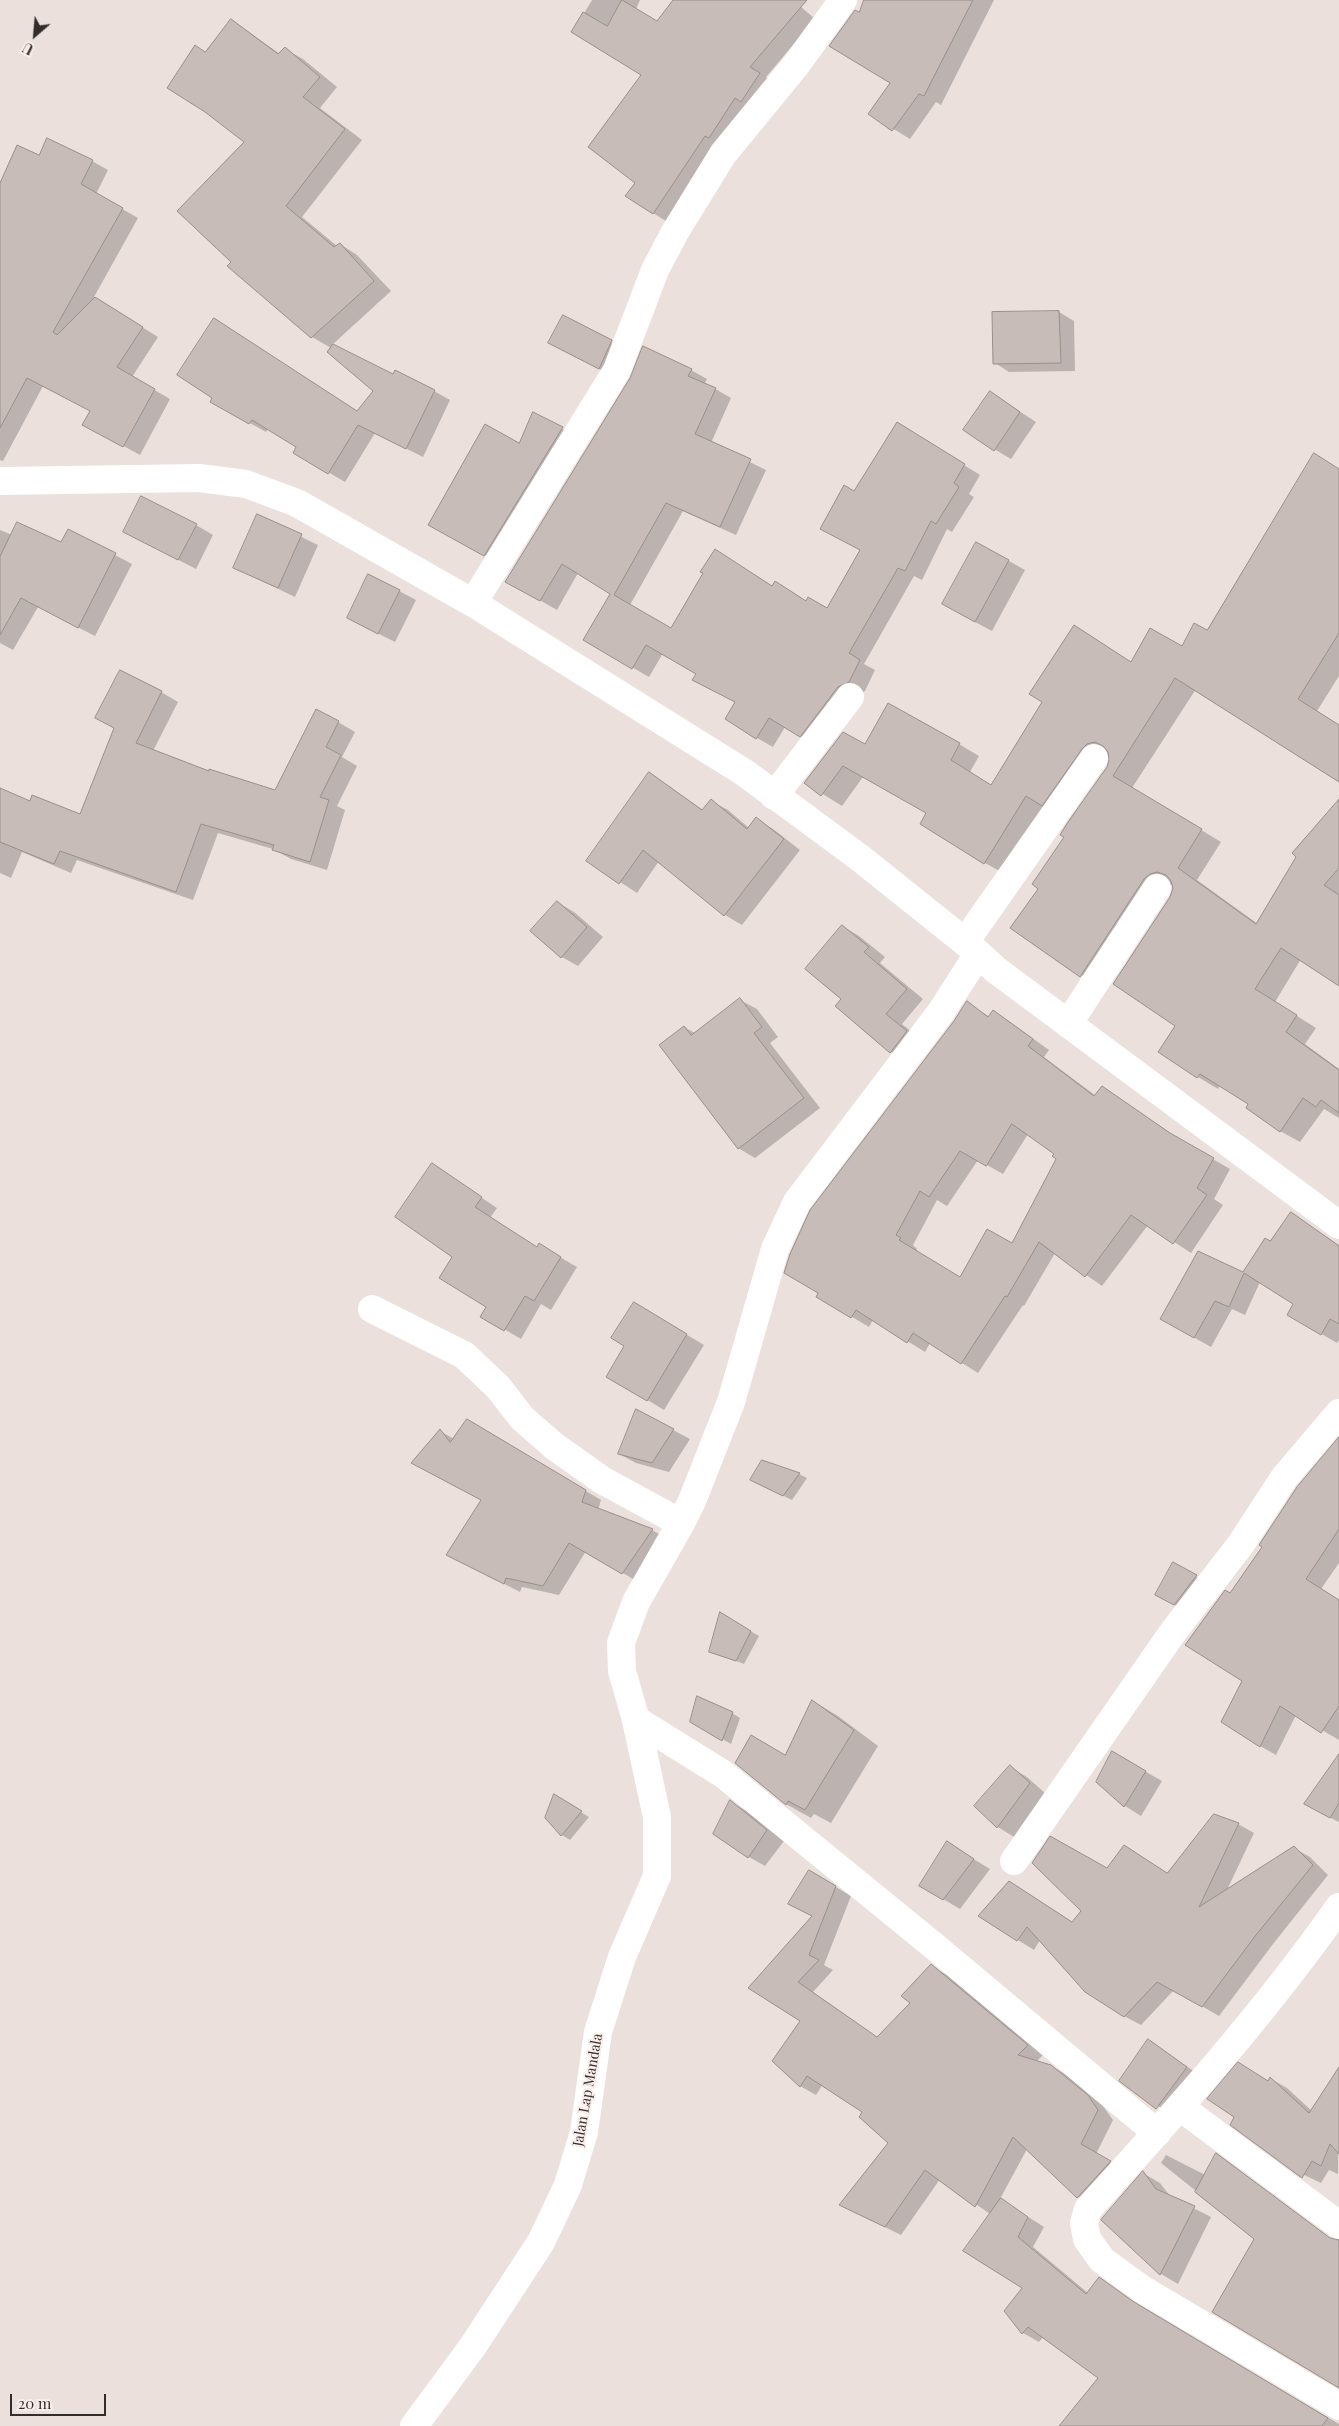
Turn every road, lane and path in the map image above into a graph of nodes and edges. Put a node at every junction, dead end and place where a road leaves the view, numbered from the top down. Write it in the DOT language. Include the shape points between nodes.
graph roads {
  1 [pos="843,0"];
  2 [pos="0,481"];
  3 [pos="473,603"];
  4 [pos="850,697"];
  5 [pos="1094,758"];
  6 [pos="774,796"];
  7 [pos="1157,888"];
  8 [pos="972,948"];
  9 [pos="1068,1024"];
  10 [pos="1339,1225"];
  11 [pos="372,1309"];
  12 [pos="1339,1413"];
  13 [pos="681,1523"];
  14 [pos="636,1720"];
  15 [pos="1014,1861"];
  16 [pos="1339,1907"];
  17 [pos="1180,2107"];
  18 [pos="1157,2133"];
  19 [pos="1339,2225"];
  20 [pos="1339,2406"];
  21 [pos="414,2426"];
  1 -- 3 [label="street" via="796,65 723,154 675,232 655,270 617,370"];
  2 -- 3 [label="street" via="199,478 246,484 297,503"];
  3 -- 6 [label="street" via="745,773"];
  4 -- 6 [label="street"];
  5 -- 8 [label="street, Jalan Lap Mandala"];
  6 -- 8 [label="street" via="860,858"];
  7 -- 9 [label="street"];
  8 -- 9 [label="street"];
  8 -- 13 [label="street, Jalan Lap Mandala" via="941,1012 797,1202 775,1249 731,1402"];
  9 -- 10 [label="street"];
  11 -- 13 [label="street" via="464,1355 498,1387 522,1418 554,1446 602,1480"];
  12 -- 15 [label="street" via="1284,1478 1241,1544 1174,1632"];
  13 -- 14 [label="street, Jalan Lap Mandala" via="636,1602 622,1643 622,1671"];
  14 -- 18 [label="street" via="723,1774"];
  14 -- 21 [label="street, Jalan Lap Mandala" via="657,1817 657,1876 622,1957 598,2032 584,2132 568,2184 541,2242 473,2346"];
  16 -- 17 [label="street" via="1304,1957"];
  17 -- 18 [label="street"];
  17 -- 19 [label="street"];
  18 -- 20 [label="street" via="1088,2210 1084,2224 1087,2239 1102,2260 1142,2289"];
}
